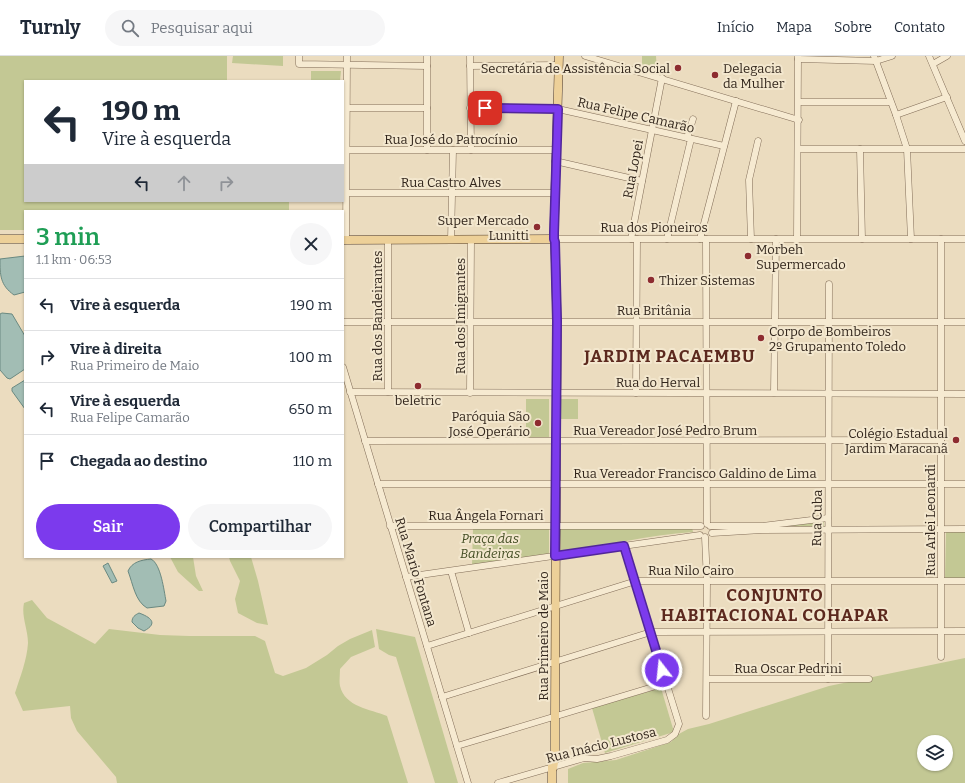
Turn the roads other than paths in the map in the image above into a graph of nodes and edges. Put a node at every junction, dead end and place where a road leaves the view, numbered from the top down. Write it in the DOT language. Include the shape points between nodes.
graph roads {
  1 [pos="299,56"];
  2 [pos="347,56"];
  3 [pos="427,56"];
  4 [pos="470,56"];
  5 [pos="559,56"];
  6 [pos="585,56"];
  7 [pos="892,56"];
  8 [pos="929,56"];
  9 [pos="947,56"];
  10 [pos="798,58"];
  11 [pos="875,58"];
  12 [pos="347,64"];
  13 [pos="933,64"];
  14 [pos="558,65"];
  15 [pos="427,66"];
  16 [pos="470,66"];
  17 [pos="662,78"];
  18 [pos="946,97"];
  19 [pos="736,101"];
  20 [pos="799,102"];
  21 [pos="890,102"];
  22 [pos="347,108"];
  23 [pos="427,108"];
  24 [pos="470,108"];
  25 [pos="558,109"];
  26 [pos="896,115"];
  27 [pos="693,119"];
  28 [pos="799,120"];
  29 [pos="652,130"];
  30 [pos="689,138"];
  31 [pos="758,141"];
  32 [pos="965,141"];
  33 [pos="724,146"];
  34 [pos="798,149"];
  35 [pos="860,149"];
  36 [pos="907,149"];
  37 [pos="965,149"];
  38 [pos="347,150"];
  39 [pos="427,150"];
  40 [pos="453,150"];
  41 [pos="471,150"];
  42 [pos="556,150"];
  43 [pos="555,161"];
  44 [pos="642,181"];
  45 [pos="347,193"];
  46 [pos="452,193"];
  47 [pos="554,193"];
  48 [pos="0,239"];
  49 [pos="24,239"];
  50 [pos="554,239"];
  51 [pos="634,239"];
  52 [pos="667,239"];
  53 [pos="703,239"];
  54 [pos="751,239"];
  55 [pos="776,239"];
  56 [pos="798,239"];
  57 [pos="862,239"];
  58 [pos="910,239"];
  59 [pos="941,239"];
  60 [pos="965,239"];
  61 [pos="345,240"];
  62 [pos="388,240"];
  63 [pos="451,240"];
  64 [pos="471,240"];
  65 [pos="829,284"];
  66 [pos="555,321"];
  67 [pos="637,321"];
  68 [pos="706,321"];
  69 [pos="344,322"];
  70 [pos="388,322"];
  71 [pos="471,322"];
  72 [pos="775,322"];
  73 [pos="829,322"];
  74 [pos="941,322"];
  75 [pos="965,322"];
  76 [pos="344,371"];
  77 [pos="350,392"];
  78 [pos="388,392"];
  79 [pos="470,393"];
  80 [pos="555,393"];
  81 [pos="636,393"];
  82 [pos="707,393"];
  83 [pos="774,393"];
  84 [pos="829,394"];
  85 [pos="941,394"];
  86 [pos="965,394"];
  87 [pos="707,440"];
  88 [pos="828,440"];
  89 [pos="941,440"];
  90 [pos="365,441"];
  91 [pos="554,441"];
  92 [pos="378,484"];
  93 [pos="554,484"];
  94 [pos="707,484"];
  95 [pos="828,484"];
  96 [pos="941,484"];
  97 [pos="965,484"];
  98 [pos="828,518"];
  99 [pos="390,526"];
  100 [pos="553,526"];
  101 [pos="707,527"];
  102 [pos="762,528"];
  103 [pos="941,529"];
  104 [pos="965,529"];
  105 [pos="828,530"];
  106 [pos="703,536"];
  107 [pos="624,546"];
  108 [pos="553,556"];
  109 [pos="451,571"];
  110 [pos="406,577"];
  111 [pos="636,581"];
  112 [pos="707,581"];
  113 [pos="827,581"];
  114 [pos="941,581"];
  115 [pos="965,581"];
  116 [pos="553,607"];
  117 [pos="941,631"];
  118 [pos="965,631"];
  119 [pos="651,632"];
  120 [pos="707,632"];
  121 [pos="828,632"];
  122 [pos="469,633"];
  123 [pos="427,646"];
  124 [pos="941,657"];
  125 [pos="553,663"];
  126 [pos="707,679"];
  127 [pos="828,679"];
  128 [pos="869,679"];
  129 [pos="666,683"];
  130 [pos="442,697"];
  131 [pos="706,716"];
  132 [pos="554,717"];
  133 [pos="457,746"];
  134 [pos="552,768"];
  135 [pos="468,783"];
  136 [pos="498,783"];
  137 [pos="552,783"];
  1 -- 12 [label="street" via="299,64"];
  2 -- 12 [label="street"];
  3 -- 15 [label="street"];
  4 -- 16 [label="street"];
  5 -- 14 [label="main road, Rua Primeiro de Maio"];
  6 -- 17 [label="street"];
  7 -- 11 [label="street"];
  8 -- 13 [label="street"];
  9 -- 13 [label="street"];
  10 -- 11 [label="street"];
  10 -- 20 [label="street"];
  11 -- 21 [label="street"];
  12 -- 15 [label="street"];
  12 -- 22 [label="street"];
  13 -- 18 [label="street"];
  14 -- 16 [label="street"];
  14 -- 25 [label="main road, Rua Primeiro de Maio"];
  15 -- 23 [label="street"];
  16 -- 24 [label="street"];
  17 -- 19 [label="street"];
  17 -- 29 [label="street, Rua Lopei"];
  18 -- 26 [label="street"];
  18 -- 32 [label="street"];
  19 -- 28 [label="street"];
  19 -- 33 [label="street"];
  20 -- 21 [label="street"];
  20 -- 28 [label="street"];
  21 -- 26 [label="street"];
  22 -- 23 [label="street"];
  22 -- 38 [label="street"];
  23 -- 39 [label="street"];
  24 -- 25 [label="street, Rua Felipe Camarão"];
  24 -- 41 [label="street"];
  25 -- 29 [label="street, Rua Felipe Camarão"];
  25 -- 42 [label="main road, Rua Primeiro de Maio"];
  26 -- 36 [label="street"];
  27 -- 30 [label="street"];
  28 -- 34 [label="street"];
  29 -- 30 [label="street, Rua Felipe Camarão"];
  29 -- 44 [label="street, Rua Lopei"];
  30 -- 33 [label="street, Rua Felipe Camarão"];
  30 -- 52 [label="street"];
  31 -- 54 [label="street" via="749,180"];
  33 -- 53 [label="street"];
  34 -- 35 [label="street"];
  34 -- 56 [label="street"];
  35 -- 36 [label="street"];
  35 -- 57 [label="street"];
  36 -- 37 [label="street"];
  36 -- 58 [label="street"];
  38 -- 39 [label="street, Rua José do Patrocínio"];
  38 -- 45 [label="street"];
  39 -- 40 [label="street, Rua José do Patrocínio"];
  40 -- 41 [label="street, Rua José do Patrocínio"];
  40 -- 46 [label="street"];
  41 -- 42 [label="street, Rua José do Patrocínio"];
  42 -- 43 [label="main road, Rua Primeiro de Maio"];
  43 -- 44 [label="street"];
  43 -- 47 [label="main road, Rua Primeiro de Maio"];
  44 -- 51 [label="street, Rua Lopei"];
  45 -- 46 [label="street, Rua Castro Alves"];
  45 -- 61 [label="street"];
  46 -- 47 [label="street, Rua Castro Alves"];
  46 -- 63 [label="street"];
  47 -- 50 [label="main road, Rua Primeiro de Maio"];
  48 -- 49 [label="main road"];
  50 -- 51 [label="street, Rua dos Pioneiros"];
  50 -- 64 [label="main road, Rua dos Pioneiros"];
  50 -- 66 [label="main road, Rua Primeiro de Maio"];
  51 -- 52 [label="street, Rua dos Pioneiros"];
  51 -- 67 [label="street, Rua Lopei"];
  52 -- 53 [label="street, Rua dos Pioneiros"];
  53 -- 54 [label="street, Rua dos Pioneiros"];
  53 -- 68 [label="street"];
  54 -- 55 [label="street, Rua dos Pioneiros"];
  55 -- 56 [label="street, Rua dos Pioneiros"];
  55 -- 72 [label="street"];
  56 -- 57 [label="street, Rua dos Pioneiros"];
  57 -- 58 [label="street, Rua dos Pioneiros"];
  58 -- 59 [label="street, Rua dos Pioneiros"];
  59 -- 60 [label="street, Rua dos Pioneiros"];
  59 -- 74 [label="street, Rua Arlei Leonardi"];
  61 -- 62 [label="main road, Rua dos Pioneiros"];
  62 -- 63 [label="main road, Rua dos Pioneiros"];
  62 -- 70 [label="street, Rua dos Bandeirantes"];
  63 -- 64 [label="main road, Rua dos Pioneiros"];
  64 -- 71 [label="street, Rua dos Imigrantes"];
  65 -- 73 [label="street, Rua Cuba"];
  66 -- 67 [label="street, Rua Britânia"];
  66 -- 71 [label="street, Rua Britânia"];
  66 -- 80 [label="main road, Rua Primeiro de Maio"];
  67 -- 68 [label="street, Rua Britânia"];
  67 -- 81 [label="street, Rua Lopei"];
  68 -- 72 [label="street, Rua Britânia"];
  68 -- 82 [label="street"];
  69 -- 70 [label="street, Rua Britânia"];
  70 -- 71 [label="street, Rua Britânia"];
  70 -- 78 [label="street, Rua dos Bandeirantes"];
  71 -- 79 [label="street, Rua dos Imigrantes"];
  72 -- 73 [label="street, Rua Britânia"];
  72 -- 83 [label="street"];
  73 -- 74 [label="street, Rua Britânia"];
  73 -- 84 [label="street, Rua Cuba"];
  74 -- 75 [label="street, Rua Britânia"];
  74 -- 85 [label="street, Rua Arlei Leonardi"];
  76 -- 77 [label="street, Rua Mario Fontana"];
  77 -- 78 [label="street, Rua do Herval"];
  77 -- 90 [label="street, Rua Mario Fontana"];
  78 -- 79 [label="street, Rua do Herval"];
  79 -- 80 [label="street, Rua do Herval"];
  80 -- 81 [label="street, Rua do Herval"];
  80 -- 91 [label="main road, Rua Primeiro de Maio"];
  81 -- 82 [label="street, Rua do Herval"];
  82 -- 83 [label="street, Rua do Herval"];
  82 -- 87 [label="street"];
  83 -- 84 [label="street, Rua do Herval"];
  84 -- 85 [label="street, Rua do Herval"];
  84 -- 88 [label="street, Rua Cuba"];
  85 -- 86 [label="street, Rua do Herval"];
  85 -- 89 [label="street, Rua Arlei Leonardi"];
  87 -- 88 [label="street, Rua Vereador José Pedro Brum"];
  87 -- 91 [label="street, Rua Vereador José Pedro Brum"];
  87 -- 94 [label="street"];
  88 -- 89 [label="street, Rua Vereador José Pedro Brum"];
  88 -- 95 [label="street, Rua Cuba"];
  89 -- 96 [label="street, Rua Arlei Leonardi"];
  90 -- 91 [label="street, Rua Vereador José Pedro Brum"];
  90 -- 92 [label="street, Rua Mario Fontana"];
  91 -- 93 [label="main road, Rua Primeiro de Maio"];
  92 -- 93 [label="street, Rua Vereador Francisco Galdino de Lima"];
  92 -- 99 [label="street, Rua Mario Fontana"];
  93 -- 94 [label="street, Rua Vereador Francisco Galdino de Lima"];
  93 -- 100 [label="main road, Rua Primeiro de Maio"];
  94 -- 95 [label="street, Rua Vereador Francisco Galdino de Lima"];
  94 -- 101 [label="street"];
  95 -- 96 [label="street, Rua Vereador Francisco Galdino de Lima"];
  95 -- 98 [label="street, Rua Cuba"];
  96 -- 97 [label="street, Rua Vereador Francisco Galdino de Lima"];
  96 -- 103 [label="street, Rua Arlei Leonardi"];
  98 -- 102 [label="street, Rua Ângela Fornari"];
  98 -- 105 [label="street, Rua Cuba"];
  99 -- 100 [label="street, Rua Ângela Fornari"];
  99 -- 110 [label="street, Rua Mario Fontana"];
  100 -- 101 [label="street, Rua Ângela Fornari"];
  100 -- 108 [label="main road, Rua Primeiro de Maio"];
  101 -- 102 [label="street, Rua Ângela Fornari"];
  101 -- 106 [label="street" via="709,536"];
  101 -- 106 [label="street" via="699,530"];
  102 -- 105 [label="street, Rua Ângela Fornari"];
  103 -- 104 [label="street, Rua Ângela Fornari"];
  103 -- 105 [label="street, Rua Ângela Fornari"];
  103 -- 114 [label="street, Rua Arlei Leonardi"];
  105 -- 113 [label="street, Rua Cuba"];
  106 -- 107 [label="street"];
  106 -- 112 [label="street"];
  107 -- 108 [label="street"];
  107 -- 111 [label="street"];
  108 -- 109 [label="street"];
  108 -- 116 [label="main road, Rua Primeiro de Maio"];
  109 -- 110 [label="street"];
  109 -- 122 [label="street"];
  110 -- 123 [label="street, Rua Mario Fontana"];
  111 -- 112 [label="street, Rua Nilo Cairo"];
  111 -- 116 [label="street, Rua Nilo Cairo"];
  111 -- 119 [label="street"];
  112 -- 113 [label="street, Rua Nilo Cairo"];
  112 -- 120 [label="street"];
  113 -- 114 [label="street, Rua Nilo Cairo"];
  113 -- 121 [label="street, Rua Cuba"];
  114 -- 115 [label="street, Rua Nilo Cairo"];
  114 -- 117 [label="street, Rua Arlei Leonardi"];
  116 -- 122 [label="street, Rua Nilo Cairo"];
  116 -- 125 [label="main road, Rua Primeiro de Maio"];
  117 -- 118 [label="street"];
  117 -- 121 [label="street"];
  117 -- 124 [label="street, Rua Arlei Leonardi"];
  119 -- 120 [label="street"];
  119 -- 125 [label="street"];
  119 -- 129 [label="street"];
  120 -- 121 [label="street"];
  120 -- 126 [label="street"];
  121 -- 127 [label="street, Rua Cuba"];
  122 -- 123 [label="street, Rua Nilo Cairo"];
  123 -- 130 [label="street, Rua Mario Fontana"];
  125 -- 130 [label="street"];
  125 -- 132 [label="main road, Rua Primeiro de Maio"];
  126 -- 127 [label="street, Rua Oscar Pedrini"];
  126 -- 131 [label="street"];
  127 -- 128 [label="street, Rua Oscar Pedrini"];
  129 -- 132 [label="street"];
  129 -- 134 [label="street, Rua Inácio Lustosa" via="679,724 675,734 667,740 612,756 584,758"];
  130 -- 133 [label="street, Rua Mario Fontana"];
  132 -- 133 [label="street"];
  132 -- 134 [label="main road, Rua Primeiro de Maio" via="555,758"];
  133 -- 135 [label="street, Rua Mario Fontana"];
  134 -- 136 [label="street, Rua Inácio Lustosa"];
  134 -- 137 [label="main road, Rua Primeiro de Maio"];
}
